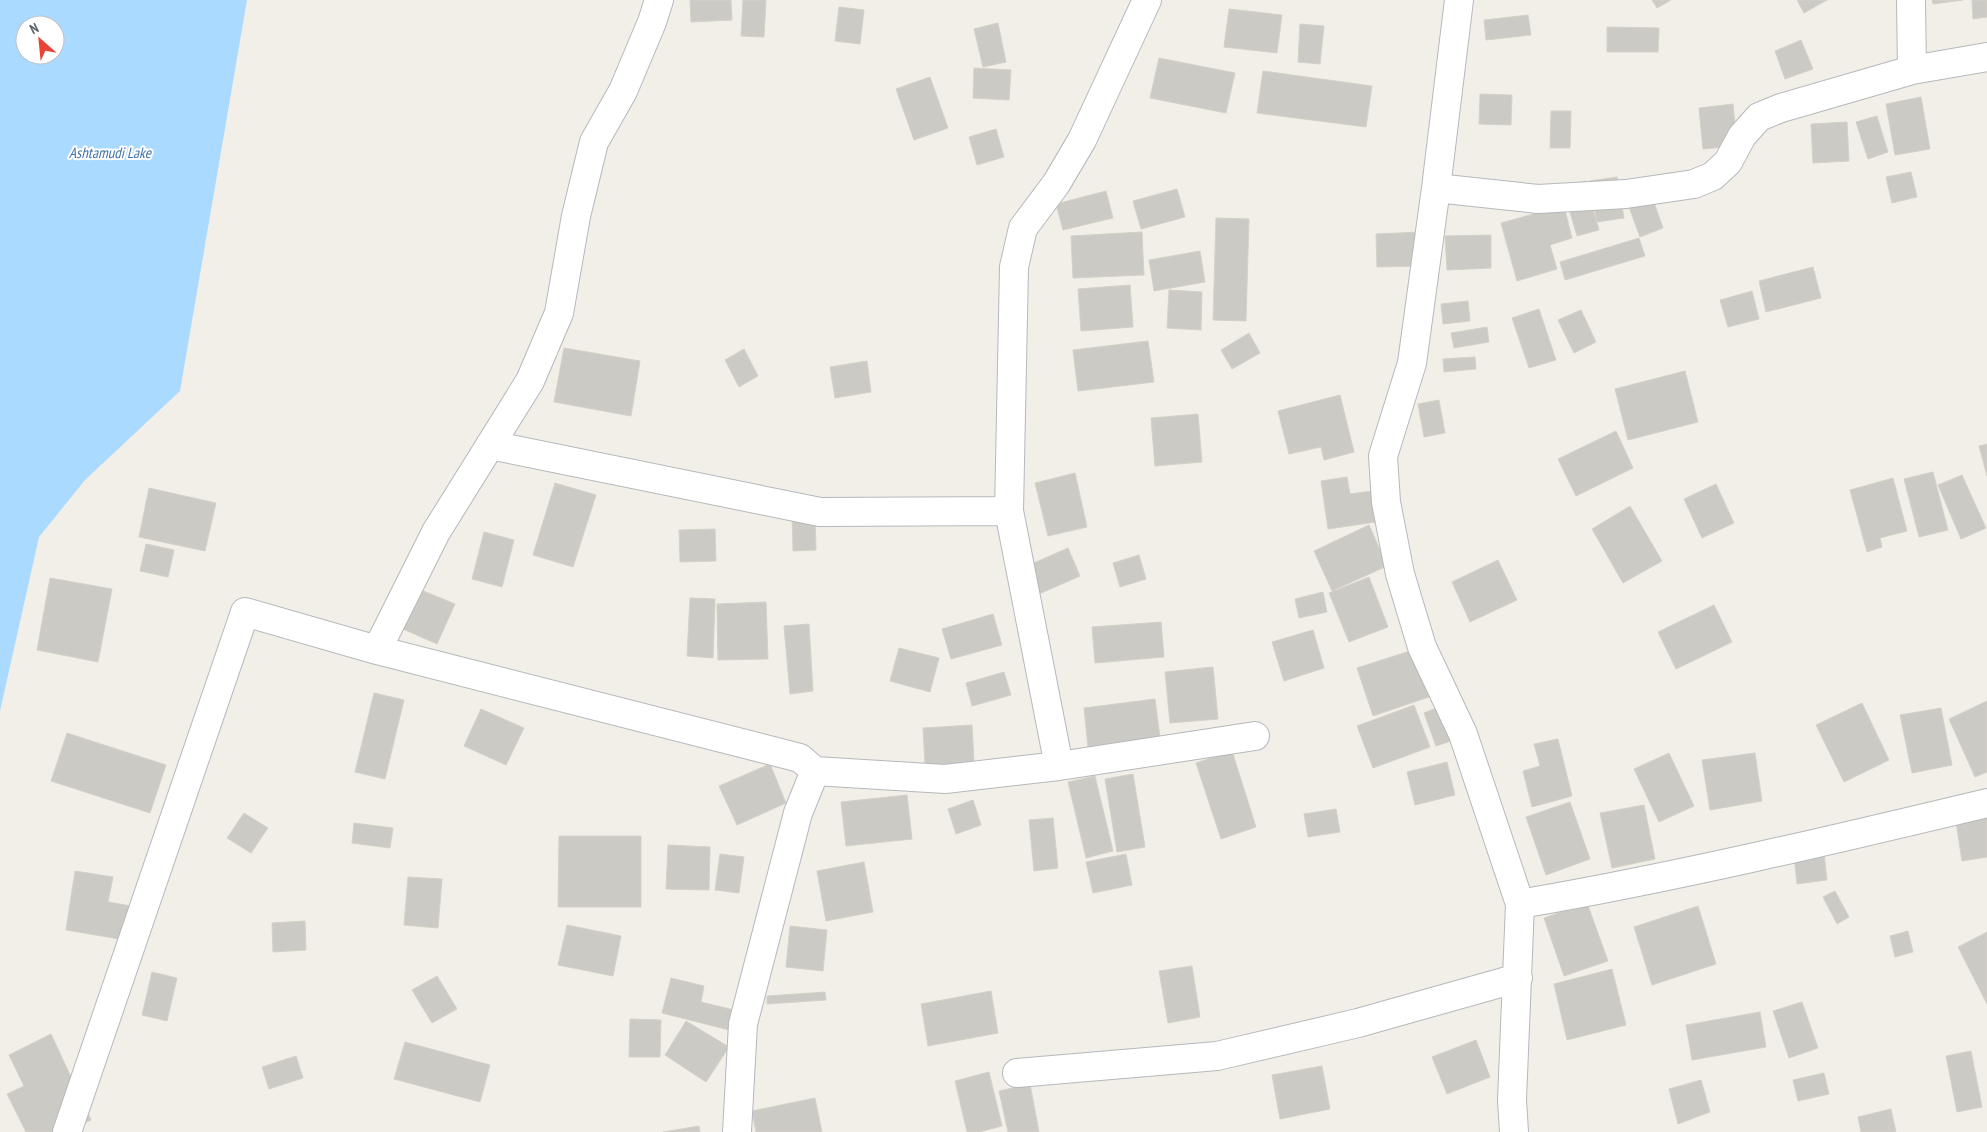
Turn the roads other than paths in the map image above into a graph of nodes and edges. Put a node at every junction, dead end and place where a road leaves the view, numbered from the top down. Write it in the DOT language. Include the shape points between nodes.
graph roads {
  1 [pos="658,0"];
  2 [pos="1147,0"];
  3 [pos="1459,0"];
  4 [pos="1911,0"];
  5 [pos="1987,57"];
  6 [pos="1912,70"];
  7 [pos="1436,188"];
  8 [pos="490,445"];
  9 [pos="1009,511"];
  10 [pos="377,650"];
  11 [pos="1255,736"];
  12 [pos="1059,766"];
  13 [pos="815,771"];
  14 [pos="1987,803"];
  15 [pos="1520,904"];
  16 [pos="1518,978"];
  17 [pos="1018,1073"];
  18 [pos="67,1132"];
  19 [pos="737,1132"];
  20 [pos="1514,1132"];
  1 -- 8 [label="street" via="623,92 594,142 576,216 559,313 530,381"];
  2 -- 9 [label="street" via="1082,140 1056,184 1023,228 1014,267"];
  3 -- 7 [label="street"];
  4 -- 6 [label="street"];
  5 -- 6 [label="street"];
  6 -- 7 [label="street" via="1759,117 1742,136 1728,162 1713,176 1694,184 1626,194 1538,199"];
  7 -- 15 [label="street" via="1412,363 1383,456 1386,502 1400,574 1422,648 1463,734"];
  8 -- 9 [label="street" via="820,512"];
  8 -- 10 [label="street" via="436,532"];
  9 -- 12 [label="street"];
  10 -- 13 [label="street" via="800,758"];
  10 -- 18 [label="street" via="245,612"];
  11 -- 12 [label="street"];
  12 -- 13 [label="street" via="945,779"];
  13 -- 19 [label="street" via="798,813 743,1024"];
  14 -- 15 [label="street" via="1609,889"];
  15 -- 16 [label="street"];
  16 -- 17 [label="street" via="1358,1022 1216,1056"];
  16 -- 20 [label="street" via="1512,1100"];
}
